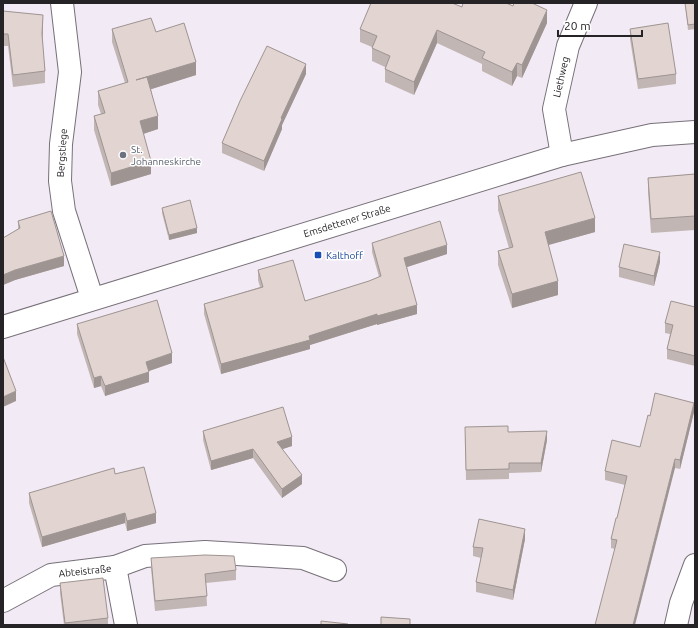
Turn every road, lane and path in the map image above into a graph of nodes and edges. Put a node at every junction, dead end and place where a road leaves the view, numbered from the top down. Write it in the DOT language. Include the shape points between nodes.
graph roads {
  1 [pos="62,3"];
  2 [pos="586,3"];
  3 [pos="695,132"];
  4 [pos="562,155"];
  5 [pos="92,298"];
  6 [pos="3,327"];
  7 [pos="695,565"];
  8 [pos="116,567"];
  9 [pos="334,570"];
  10 [pos="3,601"];
  11 [pos="688,604"];
  12 [pos="126,625"];
  13 [pos="676,625"];
  1 -- 5 [label="main road, Bergstiege" via="70,72 61,144 60,181 64,211"];
  2 -- 4 [label="main road, Liethweg" via="568,46 554,109"];
  3 -- 4 [label="main road, Emsdettener Straße" via="652,135"];
  4 -- 5 [label="main road, Emsdettener Straße"];
  5 -- 6 [label="main road, Emsdettener Straße"];
  7 -- 11 [label="main road"];
  8 -- 9 [label="main road" via="146,556 204,552 303,558"];
  8 -- 10 [label="main road, Abteistraße" via="52,575"];
  8 -- 12 [label="main road, Abteistraße"];
  11 -- 13 [label="main road"];
}
